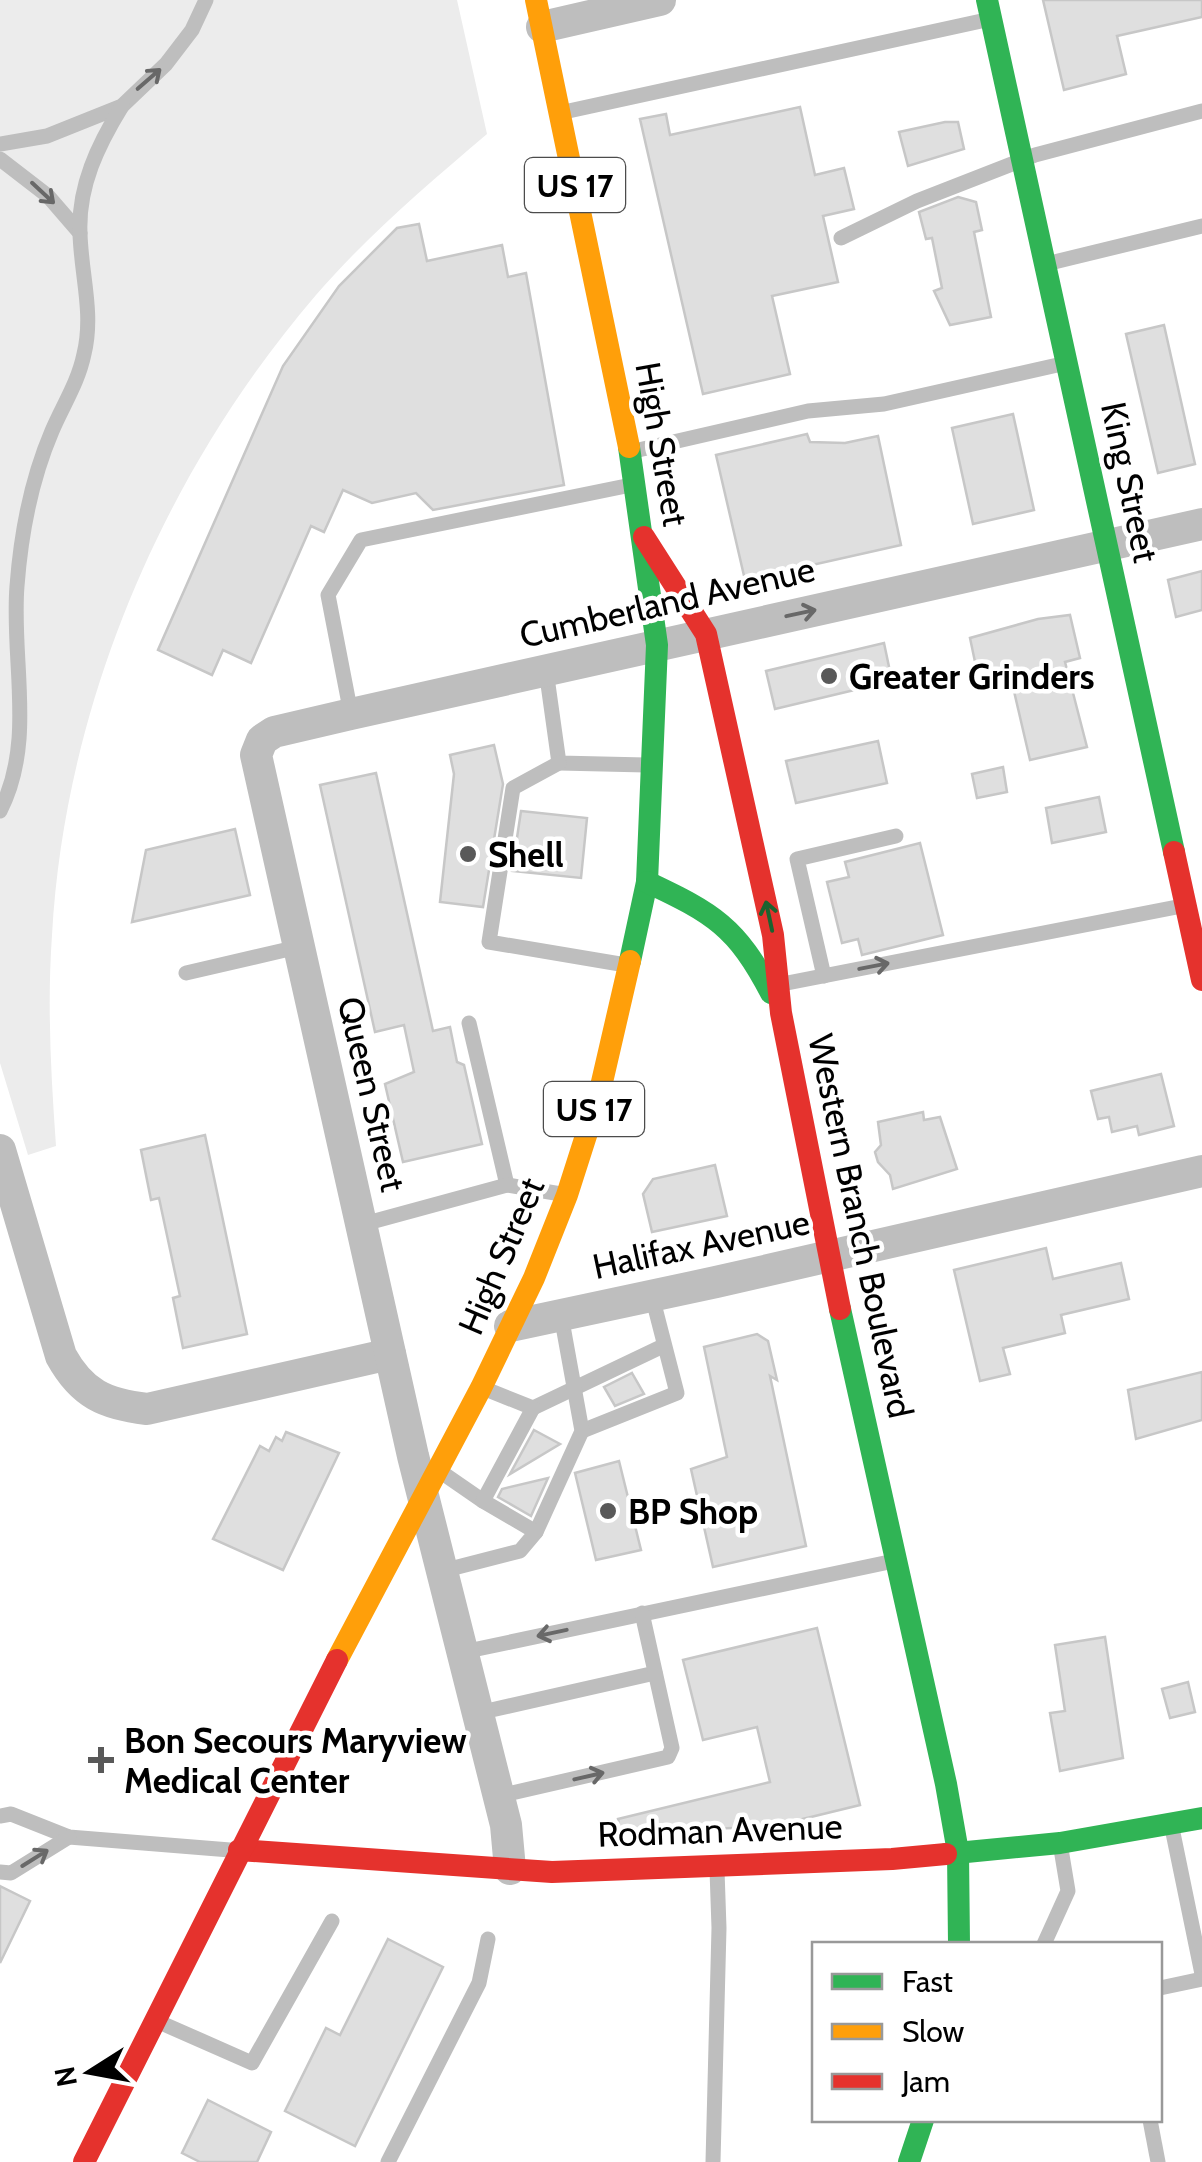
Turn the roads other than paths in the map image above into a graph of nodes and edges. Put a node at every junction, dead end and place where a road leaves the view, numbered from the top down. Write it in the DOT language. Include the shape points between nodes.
graph roads {
  1 [pos="206,0"];
  2 [pos="660,0"];
  3 [pos="989,10"];
  4 [pos="539,14"];
  5 [pos="122,106"];
  6 [pos="1202,111"];
  7 [pos="560,113"];
  8 [pos="0,144"];
  9 [pos="0,160"];
  10 [pos="1022,160"];
  11 [pos="1202,226"];
  12 [pos="80,233"];
  13 [pos="841,238"];
  14 [pos="1046,264"];
  15 [pos="1068,362"];
  16 [pos="630,452"];
  17 [pos="636,484"];
  18 [pos="1202,524"];
  19 [pos="644,538"];
  20 [pos="1108,547"];
  21 [pos="706,634"];
  22 [pos="656,645"];
  23 [pos="546,670"];
  24 [pos="352,714"];
  25 [pos="559,763"];
  26 [pos="654,766"];
  27 [pos="0,811"];
  28 [pos="896,836"];
  29 [pos="276,850"];
  30 [pos="797,860"];
  31 [pos="758,869"];
  32 [pos="647,882"];
  33 [pos="1186,905"];
  34 [pos="298,947"];
  35 [pos="629,966"];
  36 [pos="186,973"];
  37 [pos="824,976"];
  38 [pos="1202,980"];
  39 [pos="778,985"];
  40 [pos="782,1013"];
  41 [pos="469,1023"];
  42 [pos="0,1150"];
  43 [pos="1202,1171"];
  44 [pos="507,1185"];
  45 [pos="567,1195"];
  46 [pos="360,1224"];
  47 [pos="828,1257"];
  48 [pos="652,1296"];
  49 [pos="561,1315"];
  50 [pos="510,1326"];
  51 [pos="663,1346"];
  52 [pos="390,1354"];
  53 [pos="481,1388"];
  54 [pos="574,1389"];
  55 [pos="532,1408"];
  56 [pos="582,1431"];
  57 [pos="430,1482"];
  58 [pos="483,1501"];
  59 [pos="536,1532"];
  60 [pos="896,1560"];
  61 [pos="442,1571"];
  62 [pos="642,1613"];
  63 [pos="462,1652"];
  64 [pos="655,1672"];
  65 [pos="478,1713"];
  66 [pos="499,1796"];
  67 [pos="0,1816"];
  68 [pos="1202,1818"];
  69 [pos="1171,1824"];
  70 [pos="69,1837"];
  71 [pos="1060,1842"];
  72 [pos="240,1850"];
  73 [pos="958,1852"];
  74 [pos="717,1866"];
  75 [pos="510,1870"];
  76 [pos="0,1872"];
  77 [pos="332,1922"];
  78 [pos="488,1939"];
  79 [pos="959,1942"];
  80 [pos="1045,1942"];
  81 [pos="1202,1976"];
  82 [pos="1162,1987"];
  83 [pos="156,2020"];
  84 [pos="922,2122"];
  85 [pos="1150,2122"];
  86 [pos="84,2162"];
  87 [pos="388,2162"];
  88 [pos="714,2162"];
  89 [pos="909,2162"];
  90 [pos="1158,2162"];
  5 -- 1 [label="lane, one-way" via="166,64"];
  2 -- 4 [label="street"];
  3 -- 7 [label="lane"];
  3 -- 10 [label="street, King Street"];
  4 -- 7 [label="street, High Street / US 17"];
  5 -- 8 [label="lane" via="46,136"];
  5 -- 12 [label="lane" via="84,187"];
  6 -- 10 [label="lane"];
  7 -- 16 [label="street, High Street / US 17"];
  9 -- 12 [label="lane, one-way" via="48,196"];
  10 -- 13 [label="lane"];
  10 -- 14 [label="street, King Street"];
  11 -- 14 [label="lane"];
  12 -- 27 [label="lane" via="89,320 85,353 36,473 22,531 16,591 22,704"];
  14 -- 15 [label="street, King Street"];
  15 -- 16 [label="lane"];
  15 -- 20 [label="street, King Street"];
  16 -- 17 [label="street, High Street / US 17"];
  17 -- 19 [label="street, High Street / US 17"];
  17 -- 24 [label="lane" via="361,540 328,595"];
  18 -- 20 [label="street, Cumberland Avenue"];
  19 -- 21 [label="street, Western Branch Boulevard"];
  19 -- 22 [label="street, High Street / US 17"];
  21 -- 20 [label="street, Cumberland Avenue, one-way"];
  20 -- 33 [label="street, King Street"];
  21 -- 22 [label="street, Cumberland Avenue"];
  21 -- 31 [label="street, Western Branch Boulevard"];
  22 -- 23 [label="street, Cumberland Avenue"];
  22 -- 26 [label="street, High Street / US 17"];
  23 -- 24 [label="street, Cumberland Avenue"];
  23 -- 25 [label="lane"];
  24 -- 29 [label="street, Cumberland Avenue" via="262,740 256,755"];
  25 -- 26 [label="lane"];
  25 -- 35 [label="lane" via="513,788 489,942"];
  26 -- 32 [label="street, High Street / US 17"];
  28 -- 30 [label="lane"];
  29 -- 34 [label="street, Queen Street"];
  30 -- 31 [label="lane"];
  30 -- 37 [label="lane"];
  39 -- 31 [label="street, Western Branch Boulevard, one-way"];
  32 -- 35 [label="street, High Street / US 17"];
  32 -- 40 [label="street" via="708,910 733,930"];
  37 -- 33 [label="lane, one-way"];
  33 -- 38 [label="street, King Street"];
  34 -- 36 [label="lane"];
  34 -- 46 [label="street, Queen Street"];
  35 -- 45 [label="street, High Street / US 17"];
  37 -- 39 [label="lane"];
  39 -- 40 [label="street, Western Branch Boulevard"];
  40 -- 47 [label="street, Western Branch Boulevard"];
  41 -- 44 [label="lane"];
  42 -- 52 [label="street" via="61,1356 73,1378 104,1399 164,1407"];
  43 -- 47 [label="street, Halifax Avenue"];
  44 -- 45 [label="lane"];
  44 -- 46 [label="lane"];
  45 -- 50 [label="street, High Street / US 17"];
  46 -- 52 [label="street, Queen Street"];
  47 -- 48 [label="street, Halifax Avenue"];
  47 -- 60 [label="street, Western Branch Boulevard"];
  48 -- 49 [label="street, Halifax Avenue"];
  48 -- 51 [label="lane"];
  49 -- 50 [label="street, Halifax Avenue"];
  49 -- 54 [label="lane"];
  50 -- 53 [label="street, High Street / US 17"];
  51 -- 54 [label="lane"];
  51 -- 56 [label="lane" via="677,1393"];
  52 -- 57 [label="street, Queen Street"];
  53 -- 55 [label="lane"];
  53 -- 57 [label="street, High Street / US 17"];
  54 -- 55 [label="lane"];
  54 -- 56 [label="lane"];
  55 -- 58 [label="lane"];
  56 -- 59 [label="lane"];
  57 -- 58 [label="lane"];
  57 -- 61 [label="street, Queen Street"];
  57 -- 72 [label="street, High Street / US 17"];
  58 -- 59 [label="lane"];
  59 -- 61 [label="lane" via="520,1551"];
  60 -- 62 [label="lane"];
  60 -- 73 [label="street, Western Branch Boulevard"];
  61 -- 63 [label="street, Queen Street"];
  62 -- 63 [label="lane, one-way"];
  62 -- 64 [label="lane"];
  63 -- 65 [label="street, Queen Street"];
  64 -- 65 [label="lane"];
  66 -- 64 [label="lane, one-way" via="668,1757 672,1748"];
  65 -- 66 [label="street, Queen Street"];
  66 -- 75 [label="street, Queen Street"];
  67 -- 70 [label="lane" via="11,1814"];
  68 -- 69 [label="street, Rodman Avenue"];
  69 -- 71 [label="street, Rodman Avenue"];
  69 -- 81 [label="lane"];
  70 -- 72 [label="lane"];
  76 -- 70 [label="lane, one-way" via="11,1873"];
  71 -- 73 [label="street, Rodman Avenue"];
  71 -- 80 [label="lane" via="1068,1891"];
  72 -- 75 [label="street, Rodman Avenue"];
  72 -- 83 [label="street, High Street / US 17"];
  73 -- 74 [label="street, Rodman Avenue"];
  73 -- 79 [label="street, Western Branch Boulevard"];
  74 -- 75 [label="street, Rodman Avenue"];
  74 -- 88 [label="lane"];
  77 -- 83 [label="lane" via="252,2063"];
  78 -- 87 [label="lane" via="479,1983"];
  81 -- 82 [label="lane"];
  83 -- 86 [label="street, High Street / US 17"];
  84 -- 89 [label="street"];
  85 -- 90 [label="lane"];
}
